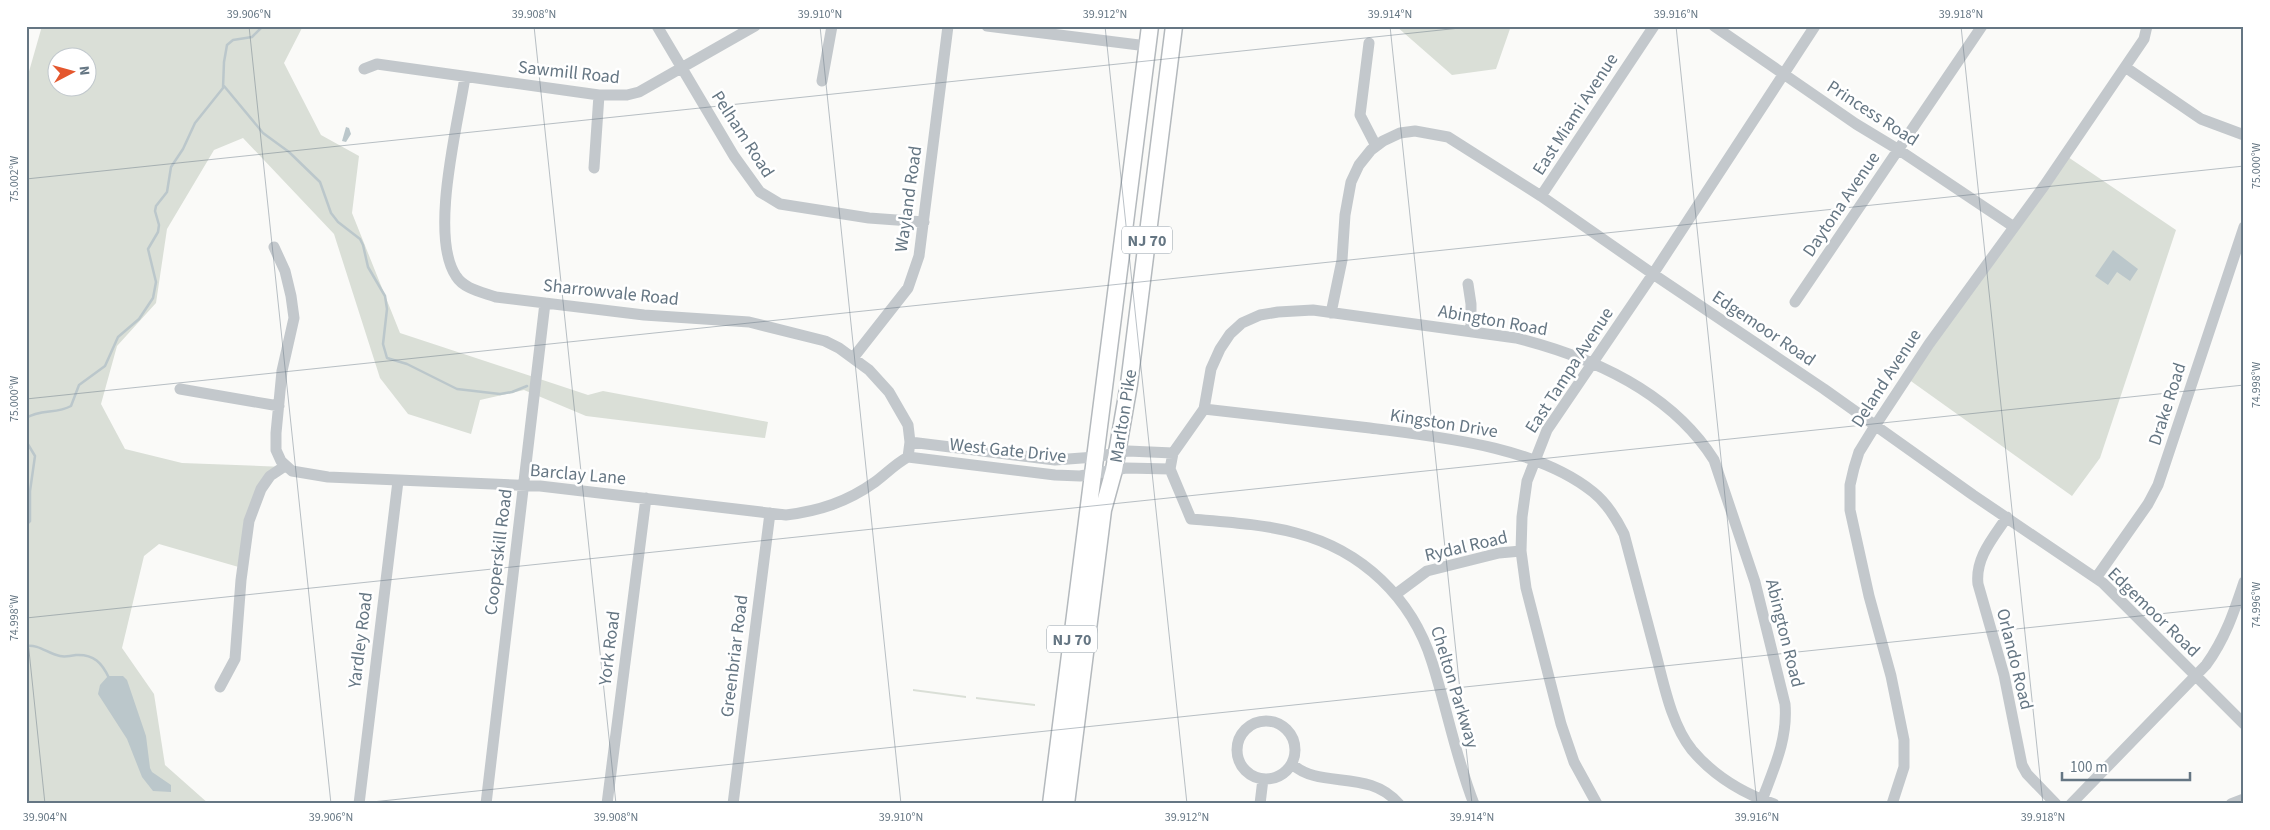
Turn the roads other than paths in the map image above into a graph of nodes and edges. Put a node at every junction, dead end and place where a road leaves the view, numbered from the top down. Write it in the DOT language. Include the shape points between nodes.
graph roads {
  1 [pos="657,26"];
  2 [pos="755,26"];
  3 [pos="832,26"];
  4 [pos="948,26"];
  5 [pos="987,26"];
  6 [pos="1150,26"];
  7 [pos="1174,26"];
  8 [pos="1654,26"];
  9 [pos="1714,26"];
  10 [pos="1815,26"];
  11 [pos="1982,26"];
  12 [pos="2147,26"];
  13 [pos="1369,42"];
  14 [pos="1147,46"];
  15 [pos="2125,67"];
  16 [pos="681,68"];
  17 [pos="364,69"];
  18 [pos="1783,74"];
  19 [pos="465,77"];
  20 [pos="822,82"];
  21 [pos="599,95"];
  22 [pos="2244,135"];
  23 [pos="1376,146"];
  24 [pos="1899,150"];
  25 [pos="594,168"];
  26 [pos="1541,196"];
  27 [pos="924,222"];
  28 [pos="2014,227"];
  29 [pos="2244,227"];
  30 [pos="274,247"];
  31 [pos="1652,274"];
  32 [pos="1468,284"];
  33 [pos="1795,302"];
  34 [pos="545,304"];
  35 [pos="1331,313"];
  36 [pos="1471,331"];
  37 [pos="853,358"];
  38 [pos="1592,362"];
  39 [pos="180,389"];
  40 [pos="279,406"];
  41 [pos="1204,409"];
  42 [pos="1875,426"];
  43 [pos="909,449"];
  44 [pos="1171,461"];
  45 [pos="1534,461"];
  46 [pos="1105,464"];
  47 [pos="285,466"];
  48 [pos="398,481"];
  49 [pos="523,486"];
  50 [pos="646,498"];
  51 [pos="770,513"];
  52 [pos="2007,517"];
  53 [pos="1520,551"];
  54 [pos="2096,578"];
  55 [pos="2244,582"];
  56 [pos="1396,594"];
  57 [pos="2196,676"];
  58 [pos="220,687"];
  59 [pos="2244,724"];
  60 [pos="1292,764"];
  61 [pos="1263,779"];
  62 [pos="2244,799"];
  63 [pos="1762,800"];
  64 [pos="359,804"];
  65 [pos="486,804"];
  66 [pos="607,804"];
  67 [pos="733,804"];
  68 [pos="1051,804"];
  69 [pos="1066,804"];
  70 [pos="1260,804"];
  71 [pos="1399,804"];
  72 [pos="1474,804"];
  73 [pos="1597,804"];
  74 [pos="1774,804"];
  75 [pos="1892,804"];
  76 [pos="2056,804"];
  77 [pos="2071,804"];
  78 [pos="2231,804"];
  1 -- 16 [label="street, Pelham Road"];
  2 -- 16 [label="street, Sawmill Road"];
  3 -- 20 [label="street"];
  4 -- 27 [label="street, Wayland Road"];
  5 -- 14 [label="street"];
  6 -- 14 [label="highway, Marlton Pike / NJ 70"];
  7 -- 46 [label="highway, Marlton Pike / NJ 70" via="1129,384"];
  8 -- 26 [label="street, East Miami Avenue"];
  9 -- 18 [label="street, Princess Road"];
  10 -- 18 [label="street, East Tampa Avenue"];
  11 -- 24 [label="street, Daytona Avenue"];
  12 -- 15 [label="street, Deland Avenue" via="2144,38"];
  13 -- 23 [label="street" via="1360,114"];
  14 -- 46 [label="highway, Marlton Pike / NJ 70"];
  15 -- 22 [label="street" via="2201,119"];
  15 -- 28 [label="street, Deland Avenue"];
  16 -- 21 [label="street, Sawmill Road" via="638,92"];
  16 -- 27 [label="street, Pelham Road" via="734,156 769,199 780,204 869,218"];
  17 -- 19 [label="street, Sawmill Road" via="377,64"];
  18 -- 24 [label="street, Princess Road"];
  18 -- 31 [label="street, East Tampa Avenue"];
  19 -- 21 [label="street, Sawmill Road"];
  19 -- 34 [label="street, Sharrowvale Road" via="446,194 445,227 455,276 472,289 496,297"];
  21 -- 25 [label="street"];
  23 -- 26 [label="street, Edgemoor Road" via="1400,133 1415,131 1440,135"];
  23 -- 35 [label="street, Edgemoor Road" via="1359,165 1351,182 1342,260"];
  24 -- 28 [label="street, Princess Road"];
  24 -- 33 [label="street, Daytona Avenue"];
  26 -- 31 [label="street, Edgemoor Road"];
  27 -- 37 [label="street, Wayland Road" via="919,256 908,288"];
  28 -- 42 [label="street, Deland Avenue" via="1929,344"];
  29 -- 54 [label="street, Drake Road" via="2158,484 2148,504"];
  30 -- 40 [label="street" via="285,271 294,318 282,371"];
  31 -- 38 [label="street, East Tampa Avenue"];
  31 -- 42 [label="street, Edgemoor Road"];
  32 -- 36 [label="street"];
  34 -- 37 [label="street, Sharrowvale Road" via="750,322 825,341"];
  34 -- 49 [label="street, Cooperskill Road"];
  35 -- 36 [label="street, Abington Road"];
  35 -- 41 [label="street, Abington Road" via="1313,310 1278,312 1242,323 1230,334 1211,369"];
  36 -- 38 [label="street, Abington Road" via="1516,338"];
  37 -- 43 [label="street, Sharrowvale Road" via="869,370 897,404 908,425"];
  38 -- 45 [label="street, East Tampa Avenue" via="1547,430"];
  38 -- 63 [label="street, Abington Road" via="1650,395 1683,423 1714,460 1755,582 1785,704 1784,739"];
  39 -- 40 [label="street"];
  40 -- 47 [label="street" via="276,450"];
  41 -- 44 [label="street"];
  41 -- 45 [label="street, Kingston Drive" via="1453,439"];
  42 -- 52 [label="street, Edgemoor Road"];
  42 -- 75 [label="street, Deland Avenue" via="1859,452 1854,468 1850,510 1869,596 1892,676 1904,740 1904,767"];
  43 -- 46 [label="street, West Gate Drive"];
  43 -- 46 [label="street, West Gate Drive" via="1055,475"];
  43 -- 51 [label="street, Barclay Lane" via="875,482 837,505 813,512"];
  44 -- 46 [label="street" via="1126,468"];
  44 -- 46 [label="street" via="1128,451"];
  44 -- 56 [label="street, Chelton Parkway" via="1191,519 1271,528 1315,538 1354,557"];
  45 -- 53 [label="street, East Tampa Avenue" via="1522,517"];
  45 -- 63 [label="street, Kingston Drive" via="1592,491 1616,518 1624,534 1669,703 1684,736 1691,749 1718,775"];
  46 -- 68 [label="highway, Marlton Pike / NJ 70"];
  46 -- 69 [label="highway, Marlton Pike / NJ 70" via="1105,500"];
  47 -- 48 [label="street, Barclay Lane" via="292,471 312,475"];
  47 -- 58 [label="street" via="270,476 261,489 249,521 235,660"];
  48 -- 49 [label="street, Barclay Lane"];
  48 -- 64 [label="street, Yardley Road"];
  49 -- 50 [label="street, Barclay Lane"];
  49 -- 65 [label="street, Cooperskill Road"];
  50 -- 51 [label="street, Barclay Lane"];
  50 -- 66 [label="street, York Road"];
  51 -- 67 [label="street, Greenbriar Road"];
  52 -- 54 [label="street, Edgemoor Road"];
  52 -- 76 [label="street, Orlando Road" via="1982,556 1978,584 2004,675 2022,765"];
  53 -- 56 [label="street, Rydal Road" via="1438,567 1421,574"];
  53 -- 73 [label="street, East Tampa Avenue" via="1526,588 1561,724 1574,762"];
  54 -- 57 [label="street, Edgemoor Road"];
  55 -- 57 [label="street" via="2220,647"];
  56 -- 72 [label="street, Chelton Parkway" via="1423,637"];
  57 -- 59 [label="street, Edgemoor Road"];
  57 -- 77 [label="street"];
  60 -- 61 [label="street" via="1280,776"];
  60 -- 61 [label="street" via="1296,749 1289,730 1272,721 1253,723 1239,738 1238,756 1247,772"];
  60 -- 71 [label="street" via="1302,773 1380,787"];
  61 -- 70 [label="street"];
  62 -- 78 [label="street"];
  63 -- 74 [label="street, Kingston Drive"];
}
